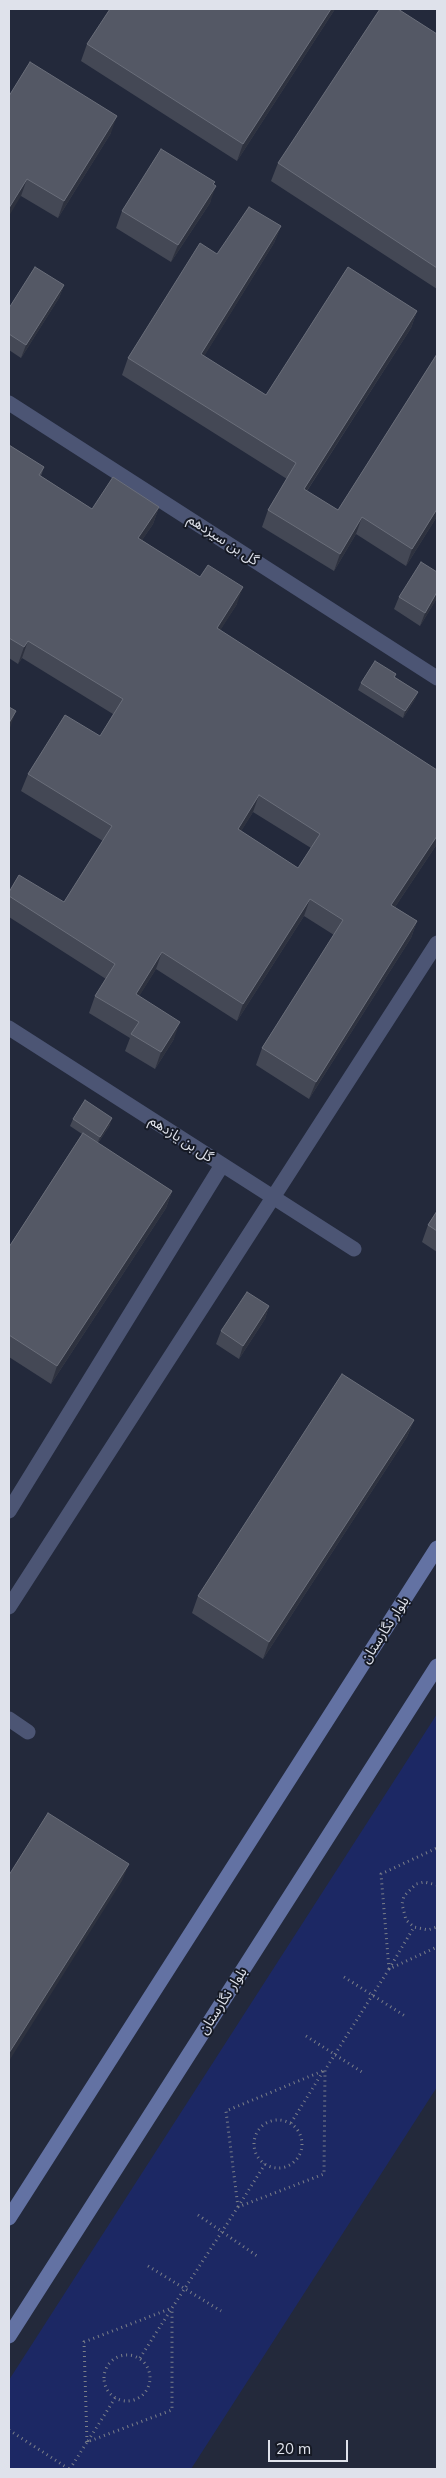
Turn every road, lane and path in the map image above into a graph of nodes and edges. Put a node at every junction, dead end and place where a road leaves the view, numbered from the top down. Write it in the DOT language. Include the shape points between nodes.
graph roads {
  1 [pos="9,403"];
  2 [pos="437,678"];
  3 [pos="437,943"];
  4 [pos="9,1028"];
  5 [pos="222,1165"];
  6 [pos="273,1198"];
  7 [pos="354,1249"];
  8 [pos="9,1511"];
  9 [pos="437,1548"];
  10 [pos="9,1606"];
  11 [pos="437,1666"];
  12 [pos="9,1719"];
  13 [pos="28,1732"];
  14 [pos="437,1848"];
  15 [pos="437,1885"];
  16 [pos="414,1927"];
  17 [pos="437,1927"];
  18 [pos="437,1947"];
  19 [pos="389,1969"];
  20 [pos="344,1978"];
  21 [pos="372,1996"];
  22 [pos="405,2016"];
  23 [pos="306,2036"];
  24 [pos="335,2054"];
  25 [pos="325,2070"];
  26 [pos="362,2072"];
  27 [pos="291,2123"];
  28 [pos="265,2164"];
  29 [pos="238,2207"];
  30 [pos="198,2214"];
  31 [pos="9,2218"];
  32 [pos="222,2231"];
  33 [pos="257,2256"];
  34 [pos="148,2266"];
  35 [pos="184,2289"];
  36 [pos="172,2308"];
  37 [pos="221,2311"];
  38 [pos="9,2336"];
  39 [pos="140,2358"];
  40 [pos="115,2398"];
  41 [pos="9,2430"];
  42 [pos="87,2442"];
  43 [pos="70,2469"];
  1 -- 2 [label="street, گل بن سیزدهم"];
  3 -- 6 [label="street"];
  4 -- 5 [label="street, گل بن یازدهم"];
  5 -- 6 [label="street, گل بن یازدهم"];
  5 -- 8 [label="street"];
  6 -- 7 [label="street, گل بن یازدهم"];
  6 -- 10 [label="street"];
  9 -- 31 [label="street, بلوار نگارستان"];
  11 -- 38 [label="street, بلوار نگارستان"];
  12 -- 13 [label="street"];
  14 -- 19 [label="path" via="381,1874"];
  15 -- 16 [label="path" via="416,1884 404,1896 403,1912"];
  16 -- 17 [label="path" via="428,1930"];
  16 -- 19 [label="path"];
  18 -- 19 [label="path"];
  19 -- 21 [label="path"];
  20 -- 21 [label="path"];
  21 -- 22 [label="path"];
  21 -- 24 [label="path"];
  23 -- 24 [label="path"];
  24 -- 25 [label="path"];
  24 -- 26 [label="path"];
  25 -- 27 [label="path"];
  25 -- 29 [label="path" via="324,2174"];
  25 -- 29 [label="path" via="226,2111"];
  27 -- 28 [label="path" via="272,2120 259,2129 255,2136 255,2152"];
  27 -- 28 [label="path" via="302,2140 300,2155 288,2166 277,2168"];
  28 -- 29 [label="path"];
  29 -- 32 [label="path"];
  30 -- 32 [label="path"];
  32 -- 33 [label="path"];
  32 -- 35 [label="path"];
  34 -- 35 [label="path"];
  35 -- 36 [label="path"];
  35 -- 37 [label="path"];
  36 -- 39 [label="path"];
  36 -- 42 [label="path" via="172,2410"];
  36 -- 42 [label="path" via="84,2342"];
  39 -- 40 [label="path" via="150,2371 149,2386 144,2394 130,2401"];
  39 -- 40 [label="path" via="131,2355 117,2357 106,2369 105,2385"];
  40 -- 42 [label="path"];
  41 -- 43 [label="path"];
  42 -- 43 [label="path"];
}
